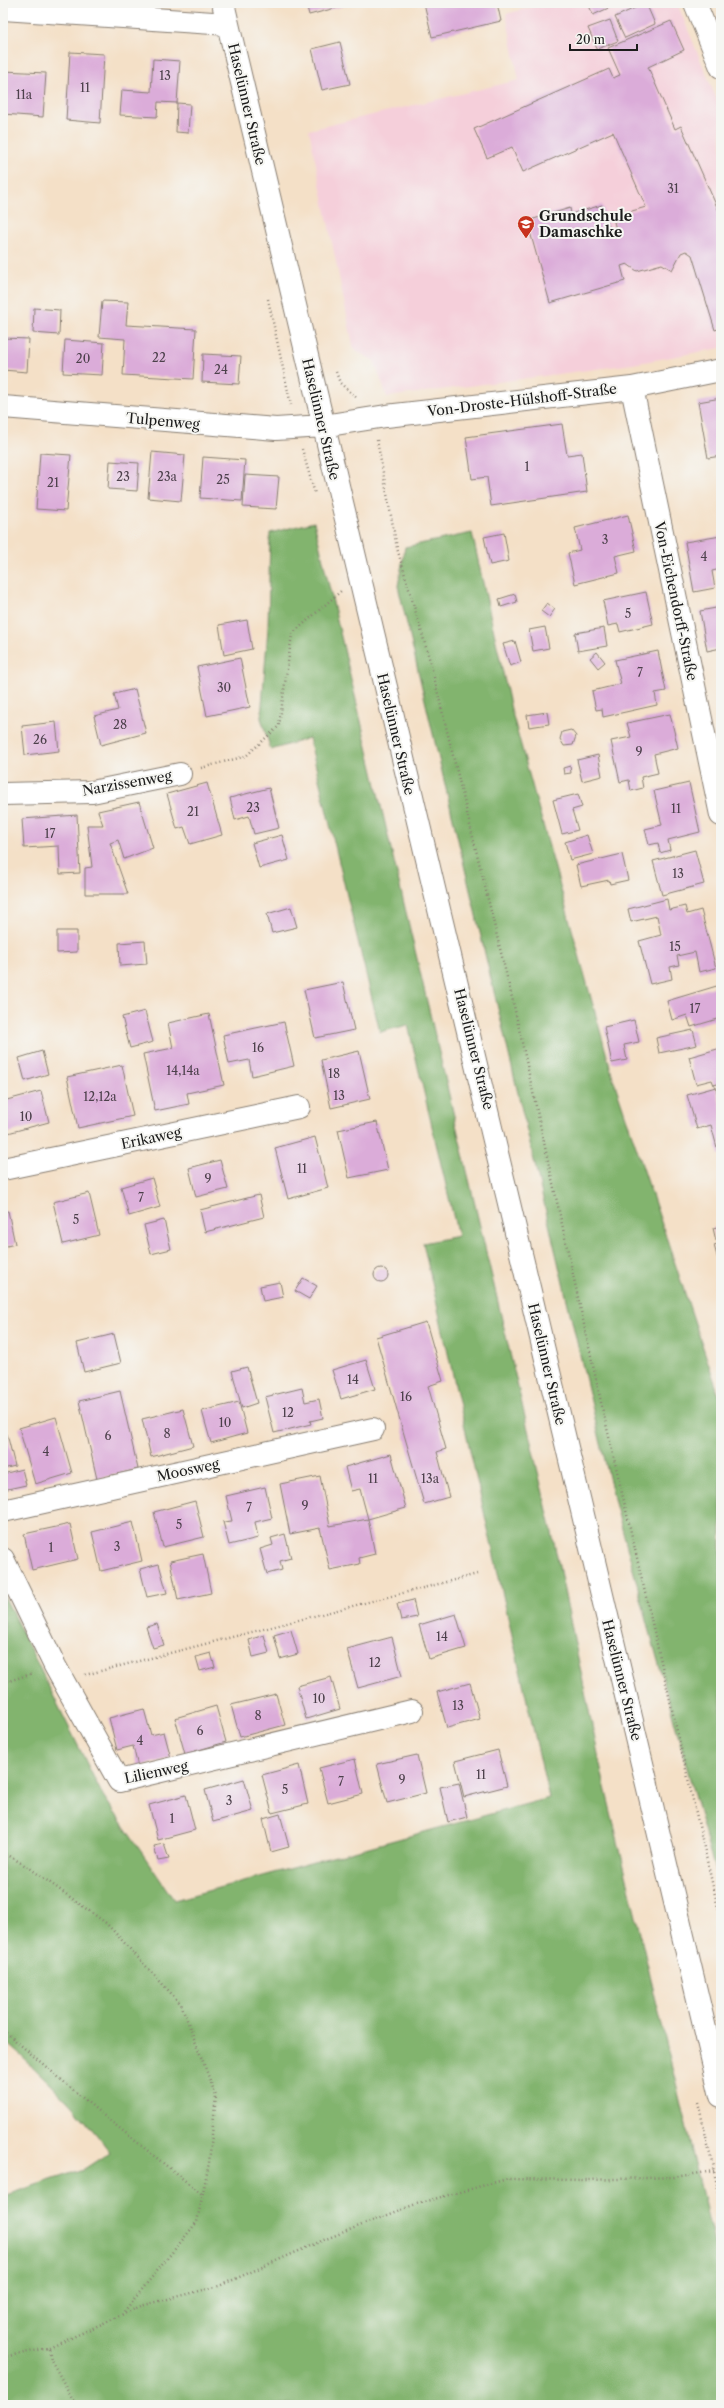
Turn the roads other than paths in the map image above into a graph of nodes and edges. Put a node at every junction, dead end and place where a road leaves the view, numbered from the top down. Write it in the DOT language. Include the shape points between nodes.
graph roads {
  1 [pos="695,3"];
  2 [pos="3,9"];
  3 [pos="226,13"];
  4 [pos="721,67"];
  5 [pos="721,370"];
  6 [pos="632,388"];
  7 [pos="3,407"];
  8 [pos="323,426"];
  9 [pos="180,774"];
  10 [pos="3,794"];
  11 [pos="720,807"];
  12 [pos="298,1107"];
  13 [pos="3,1170"];
  14 [pos="373,1429"];
  15 [pos="3,1511"];
  16 [pos="3,1559"];
  17 [pos="412,1711"];
  18 [pos="721,2096"];
  1 -- 4 [label="street"];
  2 -- 3 [label="street"];
  3 -- 8 [label="street, Haselünner Straße"];
  5 -- 6 [label="street, Von-Droste-Hülshoff-Straße"];
  6 -- 8 [label="street, Von-Droste-Hülshoff-Straße" via="386,416"];
  6 -- 11 [label="street, Von-Eichendorff-Straße"];
  7 -- 8 [label="street, Tulpenweg" via="260,430"];
  8 -- 18 [label="street, Haselünner Straße" via="428,869 471,1036"];
  9 -- 10 [label="street, Narzissenweg" via="92,792"];
  12 -- 13 [label="street, Erikaweg"];
  14 -- 15 [label="street, Moosweg"];
  16 -- 17 [label="street, Lilienweg" via="59,1673 119,1781"];
}
